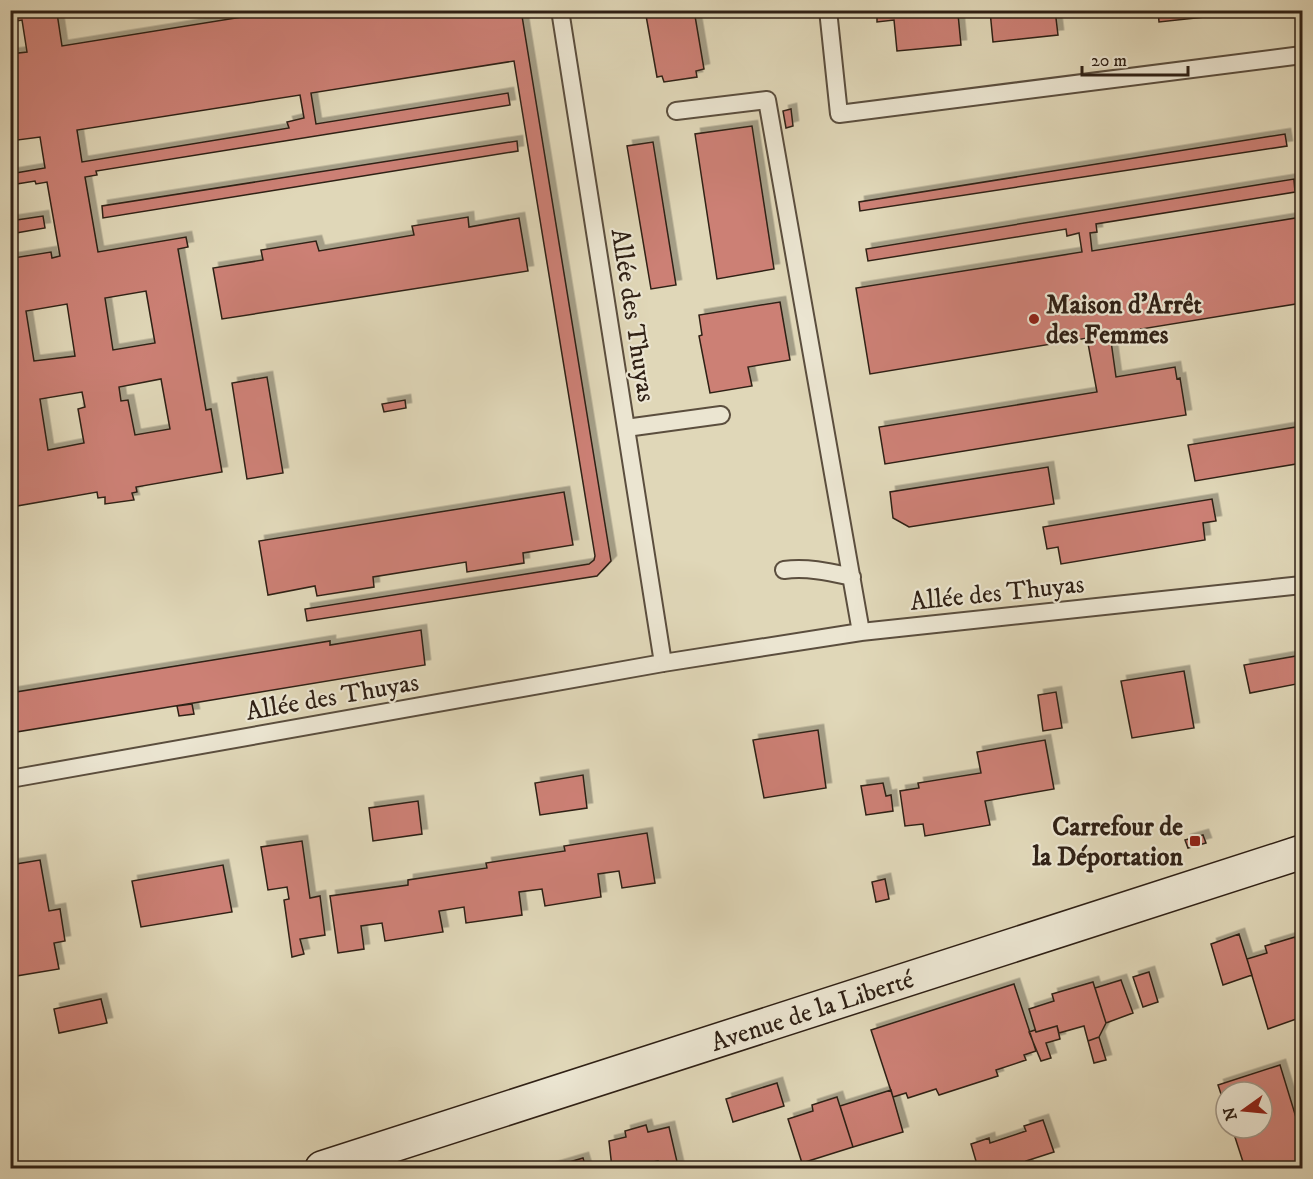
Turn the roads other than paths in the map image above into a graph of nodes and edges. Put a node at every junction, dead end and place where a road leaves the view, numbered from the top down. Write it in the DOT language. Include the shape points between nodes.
graph roads {
  1 [pos="560,10"];
  2 [pos="828,10"];
  3 [pos="1302,55"];
  4 [pos="676,111"];
  5 [pos="721,415"];
  6 [pos="626,428"];
  7 [pos="784,570"];
  8 [pos="852,577"];
  9 [pos="1302,585"];
  10 [pos="861,632"];
  11 [pos="663,663"];
  12 [pos="10,778"];
  13 [pos="1302,852"];
  14 [pos="322,1168"];
  1 -- 6 [label="lane, Allée des Thuyas"];
  2 -- 3 [label="lane" via="839,114"];
  4 -- 8 [label="lane" via="767,100"];
  5 -- 6 [label="lane"];
  6 -- 11 [label="lane, Allée des Thuyas"];
  7 -- 8 [label="lane" via="800,568"];
  8 -- 10 [label="lane"];
  9 -- 10 [label="lane, Allée des Thuyas"];
  10 -- 11 [label="lane, Allée des Thuyas"];
  11 -- 12 [label="lane, Allée des Thuyas"];
  13 -- 14 [label="main road, Avenue de la Liberté"];
}
